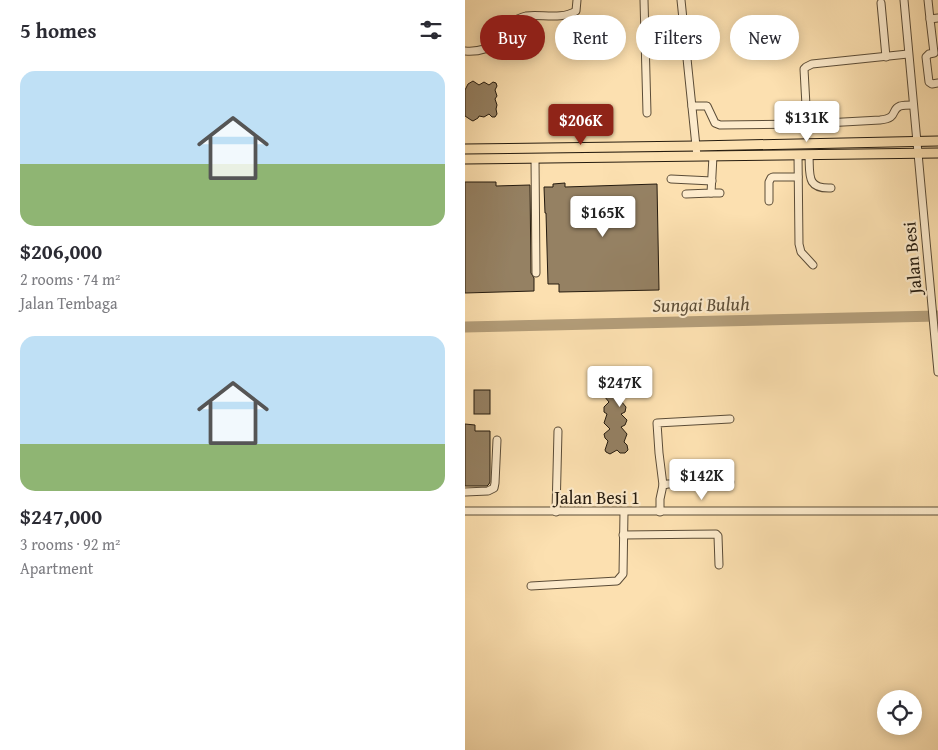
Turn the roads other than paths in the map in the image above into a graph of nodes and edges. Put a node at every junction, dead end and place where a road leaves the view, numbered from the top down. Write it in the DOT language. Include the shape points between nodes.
graph roads {
  1 [pos="577,0"];
  2 [pos="644,0"];
  3 [pos="681,0"];
  4 [pos="904,0"];
  5 [pos="928,0"];
  6 [pos="881,3"];
  7 [pos="934,19"];
  8 [pos="465,51"];
  9 [pos="936,53"];
  10 [pos="908,54"];
  11 [pos="886,57"];
  12 [pos="938,84"];
  13 [pos="913,105"];
  14 [pos="692,106"];
  15 [pos="647,112"];
  16 [pos="807,124"];
  17 [pos="916,141"];
  18 [pos="938,141"];
  19 [pos="696,146"];
  20 [pos="465,149"];
  21 [pos="938,152"];
  22 [pos="917,153"];
  23 [pos="798,155"];
  24 [pos="809,155"];
  25 [pos="697,156"];
  26 [pos="713,156"];
  27 [pos="535,158"];
  28 [pos="465,159"];
  29 [pos="798,177"];
  30 [pos="671,179"];
  31 [pos="712,182"];
  32 [pos="831,188"];
  33 [pos="711,193"];
  34 [pos="720,193"];
  35 [pos="686,194"];
  36 [pos="769,201"];
  37 [pos="813,265"];
  38 [pos="536,273"];
  39 [pos="937,359"];
  40 [pos="938,372"];
  41 [pos="730,419"];
  42 [pos="558,431"];
  43 [pos="497,440"];
  44 [pos="730,482"];
  45 [pos="663,485"];
  46 [pos="465,492"];
  47 [pos="465,511"];
  48 [pos="938,511"];
  49 [pos="556,512"];
  50 [pos="623,512"];
  51 [pos="660,512"];
  52 [pos="623,535"];
  53 [pos="719,565"];
  54 [pos="531,586"];
  1 -- 8 [label="street" via="576,11 571,14 525,16 512,21 496,43 486,49"];
  2 -- 15 [label="street"];
  3 -- 14 [label="street"];
  4 -- 10 [label="street, Jalan Besi"];
  5 -- 7 [label="street"];
  6 -- 11 [label="street"];
  7 -- 9 [label="street"];
  9 -- 12 [label="street" via="926,57 929,80"];
  10 -- 11 [label="street"];
  10 -- 13 [label="street, Jalan Besi"];
  11 -- 16 [label="street" via="806,67"];
  13 -- 16 [label="street" via="900,106 888,119"];
  13 -- 17 [label="street, Jalan Besi"];
  14 -- 16 [label="street" via="707,106 715,123 720,125"];
  14 -- 19 [label="street"];
  17 -- 18 [label="main road"];
  17 -- 19 [label="main road"];
  17 -- 22 [label="street, Jalan Besi"];
  19 -- 20 [label="main road"];
  19 -- 25 [label="street"];
  21 -- 22 [label="main road"];
  22 -- 24 [label="main road"];
  22 -- 39 [label="street, Jalan Besi"];
  23 -- 24 [label="main road"];
  23 -- 26 [label="main road"];
  23 -- 29 [label="street"];
  24 -- 32 [label="street" via="813,184"];
  25 -- 26 [label="main road"];
  25 -- 27 [label="main road"];
  26 -- 31 [label="street"];
  27 -- 28 [label="main road"];
  27 -- 38 [label="street"];
  29 -- 36 [label="street" via="771,178"];
  29 -- 37 [label="street" via="799,244 801,252"];
  30 -- 31 [label="street"];
  31 -- 33 [label="street"];
  33 -- 34 [label="street"];
  33 -- 35 [label="street"];
  39 -- 40 [label="street, Jalan Besi"];
  41 -- 45 [label="street" via="657,422"];
  42 -- 49 [label="street"];
  43 -- 46 [label="street" via="493,488"];
  44 -- 45 [label="street"];
  45 -- 51 [label="street"];
  47 -- 49 [label="street, Jalan Besi 1"];
  48 -- 51 [label="street, Jalan Besi 1"];
  49 -- 50 [label="street, Jalan Besi 1"];
  50 -- 51 [label="street, Jalan Besi 1"];
  50 -- 52 [label="street"];
  52 -- 53 [label="street" via="716,534"];
  52 -- 54 [label="street" via="623,574 617,581"];
}
